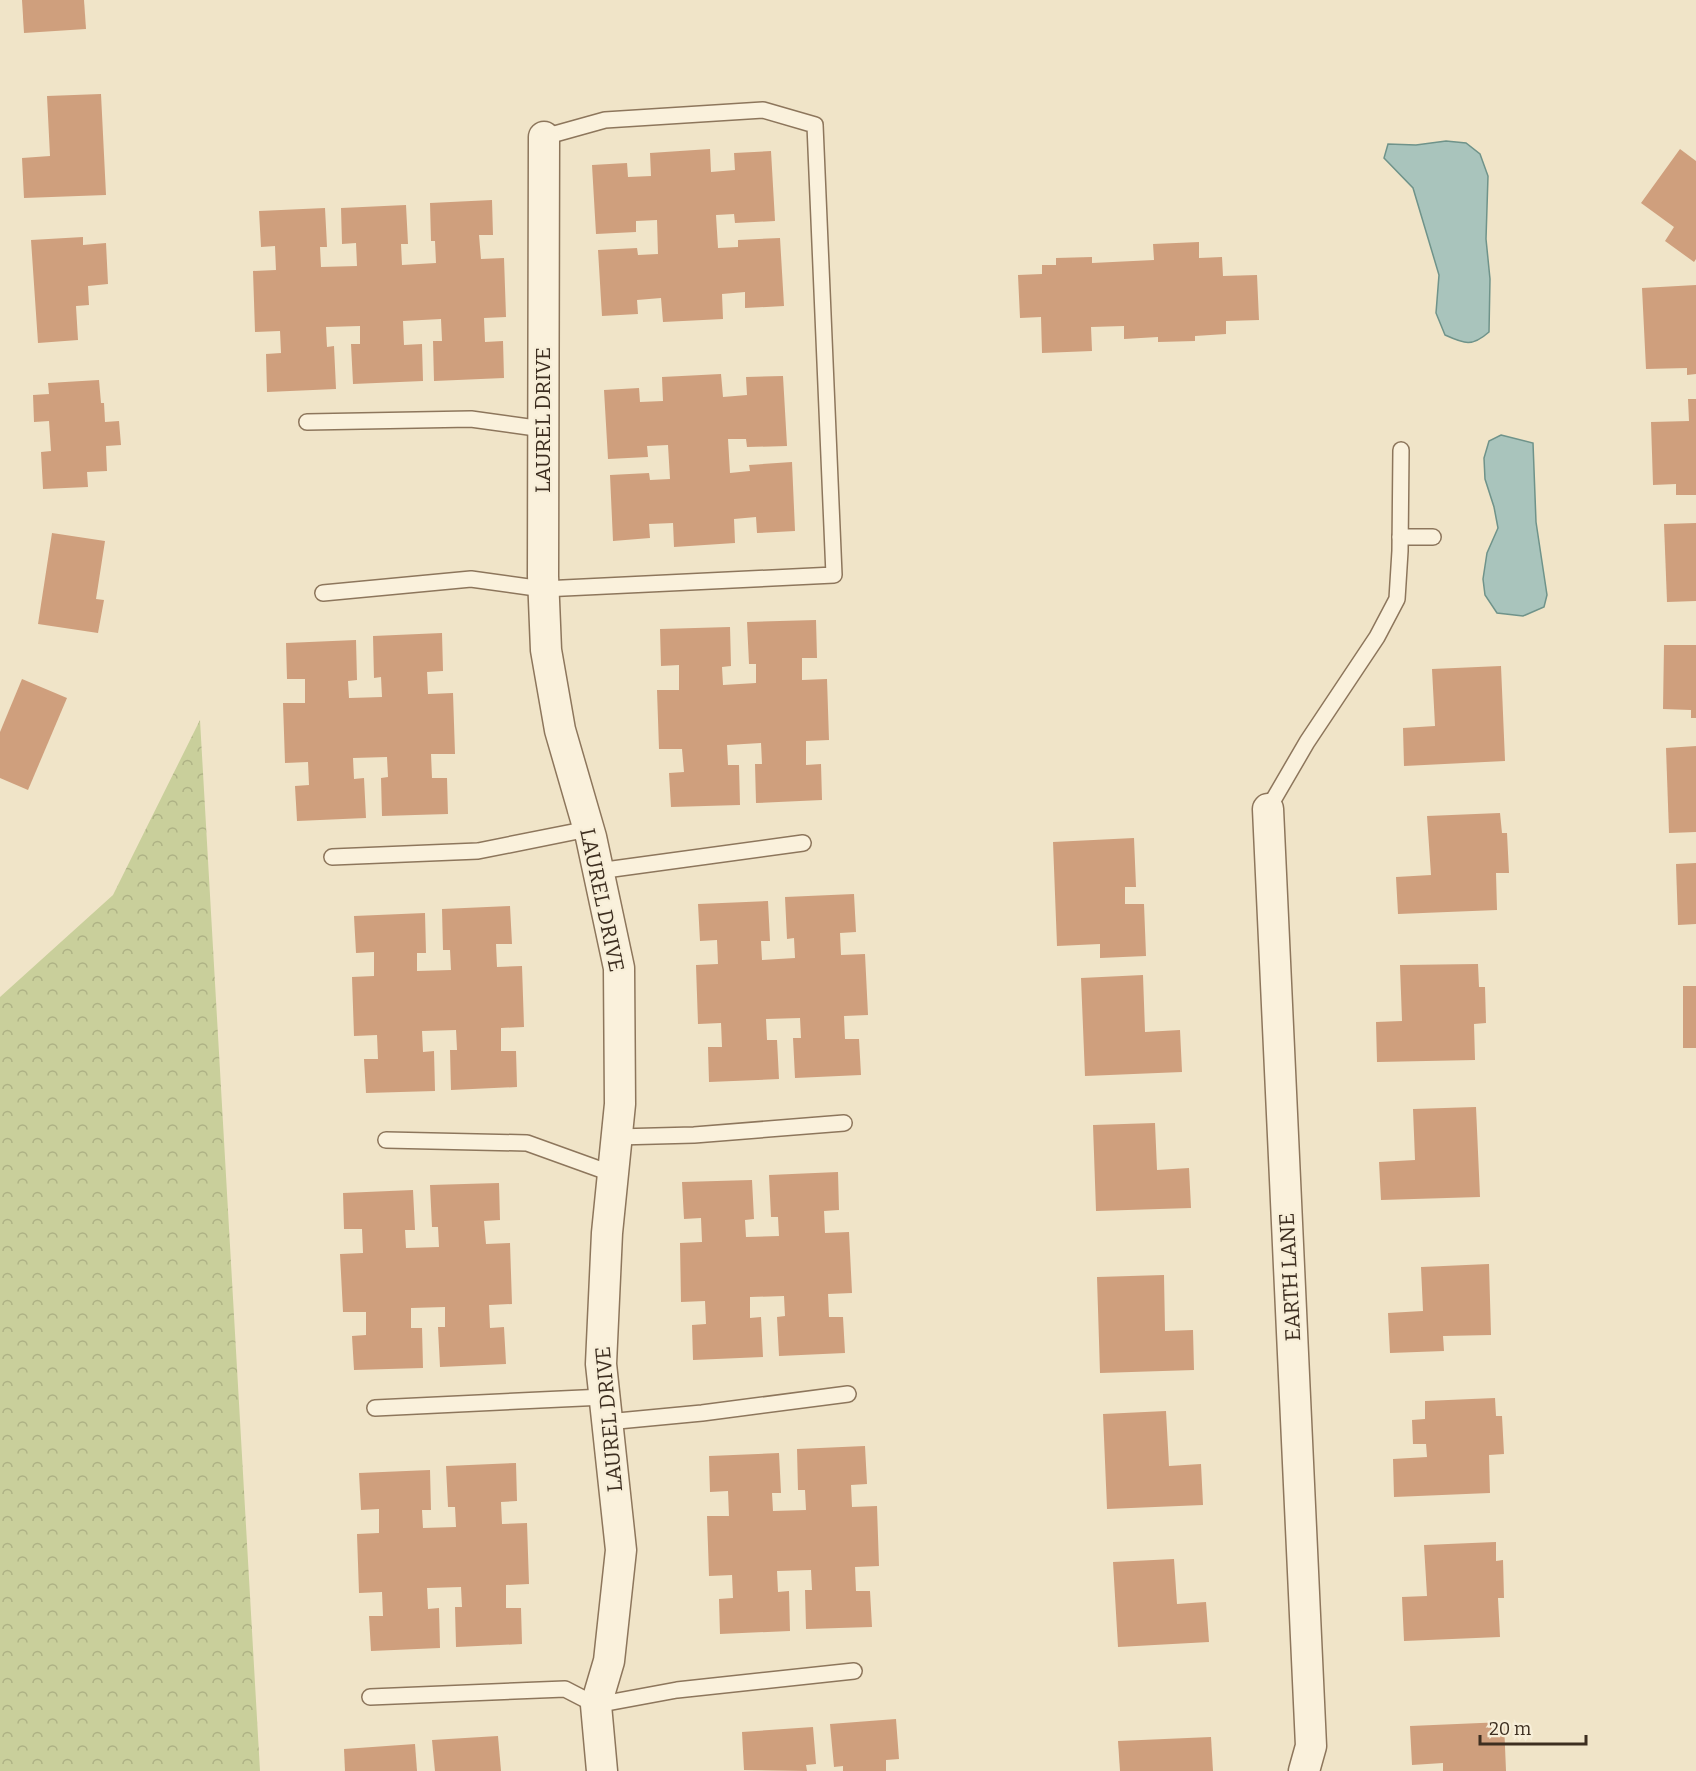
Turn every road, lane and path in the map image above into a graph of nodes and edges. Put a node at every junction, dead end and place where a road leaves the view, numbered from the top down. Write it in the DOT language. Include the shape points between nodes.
graph roads {
  1 [pos="544,136"];
  2 [pos="307,422"];
  3 [pos="543,429"];
  4 [pos="1401,450"];
  5 [pos="1400,537"];
  6 [pos="1433,537"];
  7 [pos="543,589"];
  8 [pos="323,593"];
  9 [pos="1268,809"];
  10 [pos="588,829"];
  11 [pos="803,843"];
  12 [pos="332,857"];
  13 [pos="598,871"];
  14 [pos="844,1123"];
  15 [pos="617,1137"];
  16 [pos="386,1140"];
  17 [pos="613,1174"];
  18 [pos="848,1394"];
  19 [pos="375,1408"];
  20 [pos="606,1410"];
  21 [pos="854,1671"];
  22 [pos="370,1698"];
  23 [pos="596,1705"];
  24 [pos="1312,1763"];
  25 [pos="602,1771"];
  1 -- 3 [label="street, LAUREL DRIVE"];
  1 -- 7 [label="lane" via="605,120 763,110 815,125 834,575"];
  2 -- 3 [label="lane" via="471,419"];
  3 -- 7 [label="street, LAUREL DRIVE"];
  4 -- 5 [label="lane"];
  5 -- 6 [label="lane"];
  5 -- 9 [label="lane" via="1397,599"];
  7 -- 8 [label="lane" via="471,579"];
  7 -- 10 [label="street, LAUREL DRIVE" via="546,650 560,730"];
  9 -- 24 [label="street, EARTH LANE"];
  10 -- 12 [label="lane" via="478,850"];
  10 -- 13 [label="street, LAUREL DRIVE"];
  11 -- 13 [label="lane"];
  13 -- 15 [label="street, LAUREL DRIVE" via="619,968"];
  14 -- 15 [label="lane"];
  15 -- 17 [label="street, LAUREL DRIVE"];
  16 -- 17 [label="lane" via="527,1143"];
  17 -- 20 [label="street, LAUREL DRIVE" via="601,1364"];
  18 -- 20 [label="lane" via="702,1413"];
  19 -- 20 [label="lane"];
  20 -- 23 [label="street, LAUREL DRIVE" via="621,1550 609,1661"];
  21 -- 23 [label="lane" via="677,1690"];
  22 -- 23 [label="lane" via="565,1689"];
  23 -- 25 [label="street, LAUREL DRIVE"];
}
